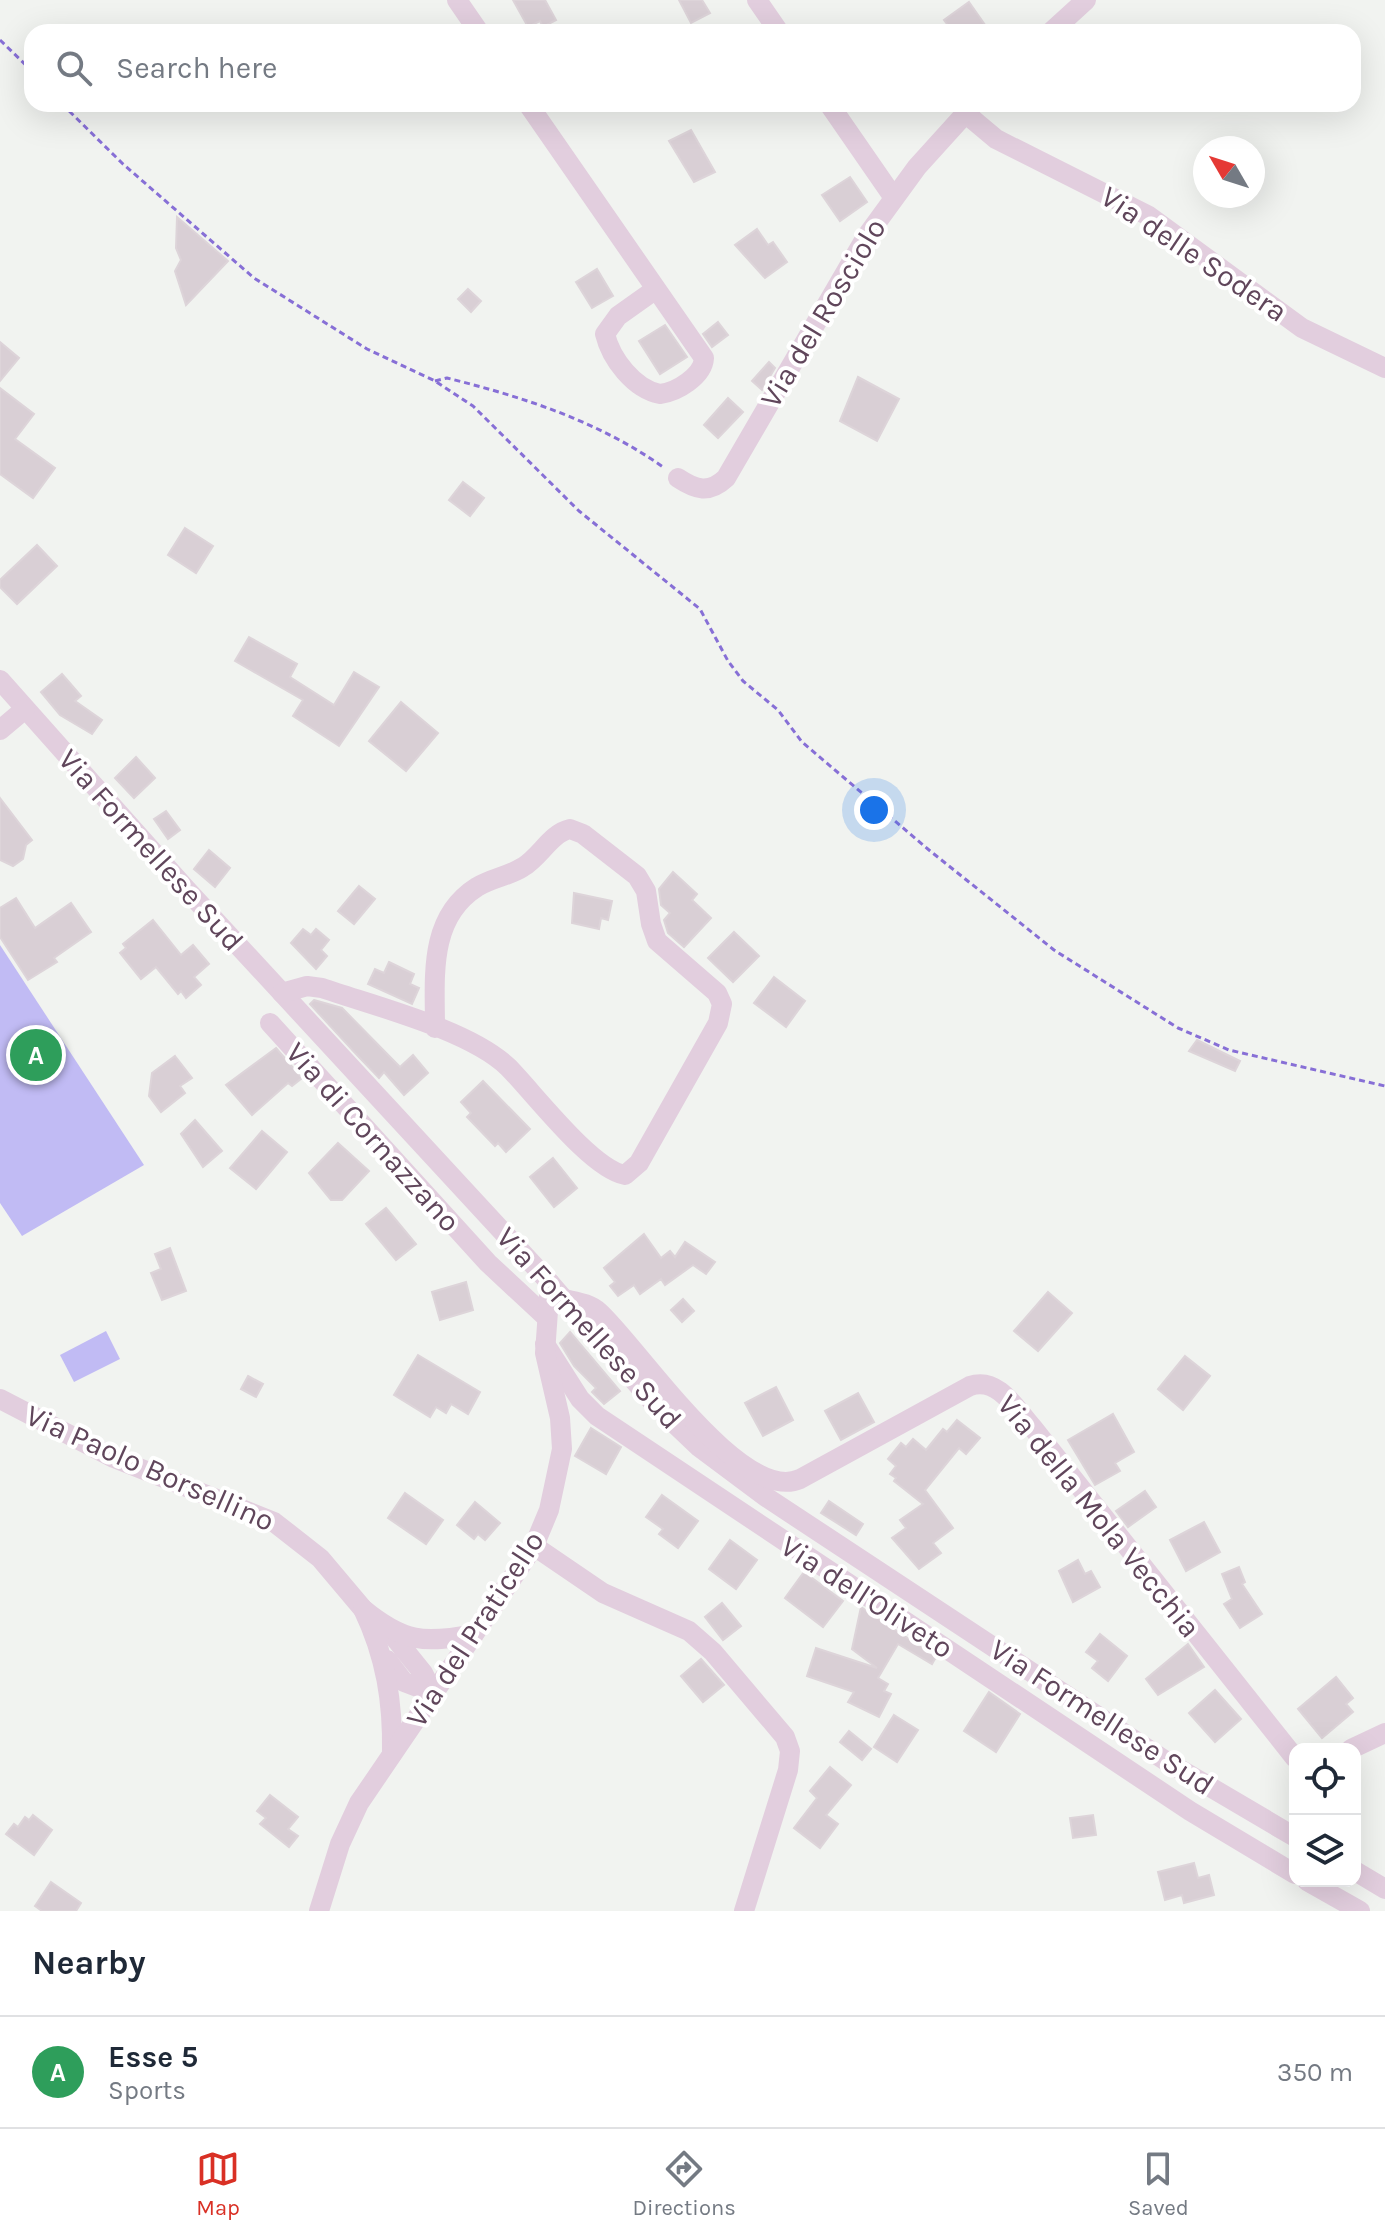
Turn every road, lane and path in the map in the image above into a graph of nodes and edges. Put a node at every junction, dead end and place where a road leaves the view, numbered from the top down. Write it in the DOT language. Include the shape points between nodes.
graph roads {
  1 [pos="457,0"];
  2 [pos="757,0"];
  3 [pos="1086,0"];
  4 [pos="474,24"];
  5 [pos="774,24"];
  6 [pos="1060,24"];
  7 [pos="0,40"];
  8 [pos="24,63"];
  9 [pos="70,112"];
  10 [pos="534,112"];
  11 [pos="835,112"];
  12 [pos="967,112"];
  13 [pos="973,112"];
  14 [pos="894,198"];
  15 [pos="656,289"];
  16 [pos="1385,368"];
  17 [pos="435,381"];
  18 [pos="678,478"];
  19 [pos="0,680"];
  20 [pos="25,709"];
  21 [pos="0,730"];
  22 [pos="282,993"];
  23 [pos="270,1023"];
  24 [pos="435,1028"];
  25 [pos="1385,1086"];
  26 [pos="550,1283"];
  27 [pos="564,1299"];
  28 [pos="546,1317"];
  29 [pos="545,1344"];
  30 [pos="0,1399"];
  31 [pos="534,1546"];
  32 [pos="474,1634"];
  33 [pos="384,1638"];
  34 [pos="433,1693"];
  35 [pos="1385,1733"];
  36 [pos="1361,1744"];
  37 [pos="1289,1750"];
  38 [pos="392,1754"];
  39 [pos="1289,1833"];
  40 [pos="1289,1870"];
  41 [pos="1361,1875"];
  42 [pos="1318,1887"];
  43 [pos="1385,1889"];
  44 [pos="319,1911"];
  45 [pos="744,1911"];
  46 [pos="1360,1911"];
  1 -- 4 [label="street"];
  2 -- 5 [label="street"];
  3 -- 6 [label="street"];
  7 -- 8 [label="path"];
  9 -- 17 [label="path" via="254,278 367,349"];
  10 -- 15 [label="street"];
  11 -- 14 [label="street"];
  12 -- 14 [label="street, Via del Rosciolo"];
  13 -- 16 [label="street, Via delle Sodera" via="996,139 1149,216 1310,333"];
  14 -- 18 [label="street, Via del Rosciolo" via="819,313 726,478 703,490"];
  15 -- 15 [label="street" via="704,358 700,370 665,394 639,385 606,339 623,312"];
  17 -- 18 [label="path" via="447,378 494,390 590,424"];
  17 -- 25 [label="path" via="491,421 579,511 700,609 736,671 778,710 802,742 1054,950 1178,1028 1229,1050"];
  19 -- 20 [label="street, Via Formellese Sud"];
  20 -- 21 [label="street"];
  20 -- 22 [label="street, Via Formellese Sud"];
  22 -- 24 [label="street" via="315,987"];
  22 -- 26 [label="street, Via Formellese Sud"];
  23 -- 28 [label="street, Via di Cornazzano" via="477,1252"];
  24 -- 24 [label="street" via="496,1057 559,1124 625,1175 639,1163 718,1023 722,1004 717,993 657,941 641,880 570,829 522,868 474,889 451,912 436,955"];
  26 -- 27 [label="street, Via Formellese Sud"];
  26 -- 28 [label="street, Via del Praticello"];
  27 -- 37 [label="street, Via della Mola Vecchia" via="601,1314 692,1420 777,1482 800,1479 973,1384 994,1387 1033,1428"];
  27 -- 39 [label="street, Via Formellese Sud" via="672,1422 766,1497 1166,1761"];
  28 -- 29 [label="street, Via del Praticello"];
  29 -- 31 [label="street, Via del Praticello" via="562,1449 549,1510"];
  29 -- 40 [label="street, Via dell'Oliveto" via="597,1416 1190,1811"];
  30 -- 33 [label="street, Via Paolo Borsellino" via="114,1458 274,1522 320,1558"];
  31 -- 32 [label="street, Via del Praticello"];
  31 -- 45 [label="street" via="603,1593 689,1631 785,1737 788,1770"];
  32 -- 33 [label="street"];
  32 -- 34 [label="street, Via del Praticello"];
  33 -- 34 [label="street" via="404,1682"];
  33 -- 38 [label="street"];
  34 -- 38 [label="street, Via del Praticello"];
  35 -- 36 [label="street"];
  38 -- 44 [label="street, Via del Praticello" via="346,1830"];
  41 -- 43 [label="street"];
  42 -- 46 [label="street"];
}
